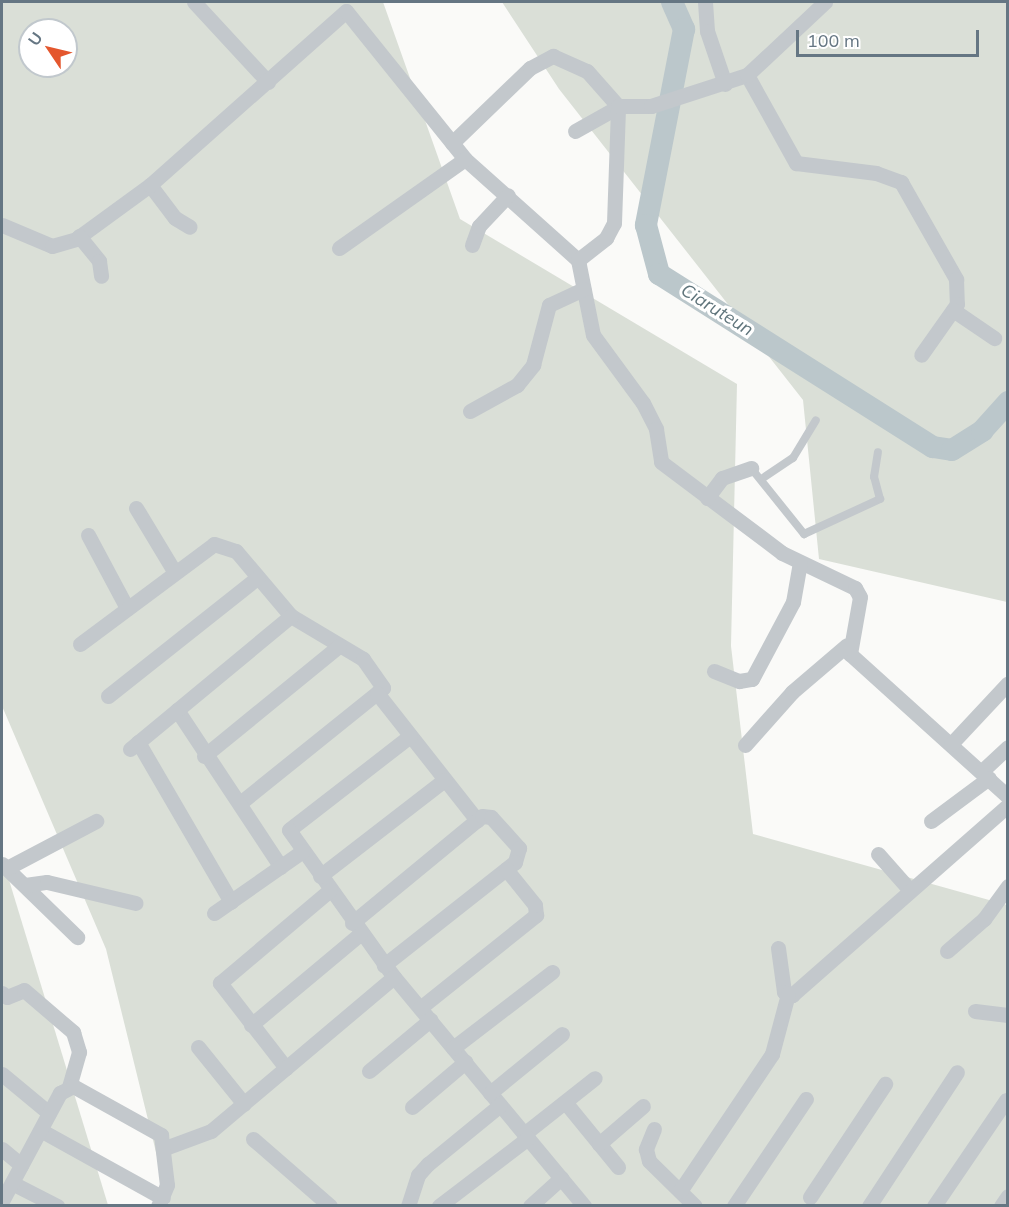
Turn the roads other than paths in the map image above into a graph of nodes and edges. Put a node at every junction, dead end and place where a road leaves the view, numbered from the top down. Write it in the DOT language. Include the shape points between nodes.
graph roads {
  1 [pos="194,2"];
  2 [pos="705,2"];
  3 [pos="825,2"];
  4 [pos="343,6"];
  5 [pos="747,75"];
  6 [pos="268,82"];
  7 [pos="725,84"];
  8 [pos="617,107"];
  9 [pos="575,131"];
  10 [pos="452,143"];
  11 [pos="465,159"];
  12 [pos="150,185"];
  13 [pos="508,195"];
  14 [pos="2,225"];
  15 [pos="190,227"];
  16 [pos="79,236"];
  17 [pos="472,245"];
  18 [pos="339,248"];
  19 [pos="578,260"];
  20 [pos="104,266"];
  21 [pos="584,289"];
  22 [pos="953,310"];
  23 [pos="994,338"];
  24 [pos="921,355"];
  25 [pos="470,411"];
  26 [pos="816,420"];
  27 [pos="878,452"];
  28 [pos="751,468"];
  29 [pos="763,478"];
  30 [pos="707,498"];
  31 [pos="136,508"];
  32 [pos="88,535"];
  33 [pos="800,563"];
  34 [pos="174,571"];
  35 [pos="258,576"];
  36 [pos="127,608"];
  37 [pos="291,616"];
  38 [pos="80,644"];
  39 [pos="847,645"];
  40 [pos="339,646"];
  41 [pos="714,671"];
  42 [pos="1008,683"];
  43 [pos="377,693"];
  44 [pos="108,696"];
  45 [pos="177,710"];
  46 [pos="410,736"];
  47 [pos="951,744"];
  48 [pos="745,745"];
  49 [pos="1008,747"];
  50 [pos="204,756"];
  51 [pos="985,774"];
  52 [pos="444,780"];
  53 [pos="1008,797"];
  54 [pos="240,802"];
  55 [pos="1008,805"];
  56 [pos="477,820"];
  57 [pos="96,821"];
  58 [pos="931,821"];
  59 [pos="303,851"];
  60 [pos="878,854"];
  61 [pos="4,866"];
  62 [pos="281,867"];
  63 [pos="506,869"];
  64 [pos="320,876"];
  65 [pos="25,885"];
  66 [pos="1008,886"];
  67 [pos="909,889"];
  68 [pos="330,890"];
  69 [pos="231,902"];
  70 [pos="136,903"];
  71 [pos="214,913"];
  72 [pos="356,928"];
  73 [pos="77,937"];
  74 [pos="778,948"];
  75 [pos="947,951"];
  76 [pos="389,971"];
  77 [pos="552,972"];
  78 [pos="2,993"];
  79 [pos="788,994"];
  80 [pos="420,1008"];
  81 [pos="975,1011"];
  82 [pos="1008,1015"];
  83 [pos="430,1020"];
  84 [pos="251,1025"];
  85 [pos="562,1034"];
  86 [pos="198,1047"];
  87 [pos="453,1048"];
  88 [pos="465,1062"];
  89 [pos="286,1068"];
  90 [pos="369,1071"];
  91 [pos="957,1072"];
  92 [pos="2,1074"];
  93 [pos="595,1078"];
  94 [pos="885,1084"];
  95 [pos="69,1087"];
  96 [pos="490,1093"];
  97 [pos="806,1099"];
  98 [pos="1006,1100"];
  99 [pos="565,1102"];
  100 [pos="244,1104"];
  101 [pos="500,1105"];
  102 [pos="643,1106"];
  103 [pos="412,1107"];
  104 [pos="49,1113"];
  105 [pos="654,1129"];
  106 [pos="42,1131"];
  107 [pos="526,1136"];
  108 [pos="253,1139"];
  109 [pos="599,1144"];
  110 [pos="165,1148"];
  111 [pos="2,1149"];
  112 [pos="21,1165"];
  113 [pos="618,1167"];
  114 [pos="561,1178"];
  115 [pos="12,1183"];
  116 [pos="680,1191"];
  117 [pos="1008,1196"];
  118 [pos="2,1201"];
  119 [pos="161,1202"];
  120 [pos="813,1203"];
  121 [pos="57,1206"];
  122 [pos="330,1206"];
  123 [pos="408,1206"];
  124 [pos="439,1206"];
  125 [pos="530,1206"];
  126 [pos="584,1206"];
  127 [pos="695,1206"];
  128 [pos="734,1206"];
  129 [pos="869,1206"];
  130 [pos="934,1206"];
  131 [pos="1001,1206"];
  1 -- 6 [label="street"];
  2 -- 7 [label="street" via="707,31"];
  3 -- 5 [label="street"];
  4 -- 6 [label="street"];
  4 -- 10 [label="street"];
  5 -- 7 [label="street"];
  5 -- 22 [label="street" via="796,163 876,173 900,182 956,279"];
  6 -- 12 [label="street"];
  7 -- 8 [label="street" via="651,106"];
  8 -- 9 [label="street"];
  8 -- 10 [label="street" via="574,61 542,59"];
  8 -- 19 [label="street" via="614,223 606,238"];
  10 -- 11 [label="street"];
  11 -- 13 [label="street"];
  11 -- 18 [label="street"];
  12 -- 15 [label="street" via="175,218"];
  12 -- 16 [label="street"];
  13 -- 17 [label="street" via="479,226"];
  13 -- 19 [label="street"];
  14 -- 16 [label="street" via="52,246"];
  16 -- 20 [label="street"];
  19 -- 21 [label="street"];
  21 -- 25 [label="street" via="549,305 533,365 517,385"];
  21 -- 30 [label="street" via="593,335 643,403 656,429 661,462"];
  22 -- 23 [label="street"];
  22 -- 24 [label="street"];
  26 -- 29 [label="lane" via="793,458"];
  27 -- 29 [label="lane" via="874,477 880,499 804,534"];
  28 -- 29 [label="lane"];
  28 -- 30 [label="street" via="722,478"];
  30 -- 33 [label="street"];
  31 -- 34 [label="street"];
  32 -- 36 [label="street"];
  33 -- 39 [label="street" via="855,588 860,597"];
  33 -- 41 [label="street" via="793,602 753,679 739,681"];
  34 -- 35 [label="street" via="214,544 236,551"];
  34 -- 36 [label="street"];
  35 -- 37 [label="street"];
  35 -- 44 [label="street"];
  36 -- 38 [label="street"];
  37 -- 40 [label="street"];
  37 -- 45 [label="street"];
  39 -- 47 [label="street" via="869,677"];
  39 -- 48 [label="street" via="792,692"];
  40 -- 43 [label="street" via="363,659 382,680"];
  40 -- 50 [label="street"];
  42 -- 47 [label="street"];
  43 -- 46 [label="street"];
  43 -- 54 [label="street"];
  45 -- 50 [label="street"];
  45 -- 69 [label="street" via="134,746"];
  46 -- 52 [label="street"];
  46 -- 59 [label="street" via="289,830"];
  47 -- 51 [label="street"];
  49 -- 51 [label="street"];
  50 -- 54 [label="street"];
  51 -- 53 [label="street"];
  51 -- 58 [label="street"];
  52 -- 56 [label="street"];
  52 -- 64 [label="street"];
  54 -- 62 [label="street"];
  55 -- 67 [label="street"];
  56 -- 63 [label="street" via="488,814 519,848 518,857"];
  56 -- 72 [label="street"];
  57 -- 61 [label="street"];
  59 -- 62 [label="street"];
  59 -- 64 [label="street"];
  60 -- 67 [label="street"];
  61 -- 65 [label="street"];
  62 -- 69 [label="street"];
  63 -- 76 [label="street"];
  63 -- 80 [label="street" via="535,905 536,915"];
  64 -- 68 [label="street"];
  65 -- 70 [label="street" via="47,882"];
  65 -- 73 [label="street"];
  66 -- 75 [label="street" via="984,919"];
  67 -- 79 [label="street"];
  68 -- 72 [label="street"];
  68 -- 84 [label="street" via="224,977 221,988"];
  69 -- 71 [label="street"];
  72 -- 76 [label="street"];
  72 -- 84 [label="street"];
  74 -- 79 [label="street"];
  76 -- 80 [label="street"];
  76 -- 89 [label="street"];
  77 -- 87 [label="street"];
  78 -- 95 [label="street" via="7,997 24,990 73,1032 79,1052"];
  79 -- 116 [label="street" via="772,1054"];
  80 -- 83 [label="street"];
  81 -- 82 [label="street"];
  83 -- 87 [label="street"];
  83 -- 90 [label="street"];
  84 -- 89 [label="street"];
  85 -- 96 [label="street"];
  86 -- 100 [label="street"];
  87 -- 88 [label="street"];
  88 -- 96 [label="street"];
  88 -- 103 [label="street"];
  89 -- 100 [label="street"];
  91 -- 129 [label="street"];
  92 -- 104 [label="street"];
  93 -- 99 [label="street"];
  94 -- 120 [label="street"];
  95 -- 104 [label="street"];
  95 -- 110 [label="street" via="152,1127"];
  96 -- 101 [label="street"];
  97 -- 128 [label="street"];
  98 -- 130 [label="street"];
  99 -- 107 [label="street"];
  99 -- 109 [label="street"];
  100 -- 110 [label="street" via="211,1131"];
  101 -- 107 [label="street"];
  101 -- 123 [label="street" via="428,1164 418,1175"];
  102 -- 109 [label="street"];
  104 -- 106 [label="street"];
  105 -- 116 [label="street" via="646,1149 649,1161"];
  106 -- 112 [label="street"];
  106 -- 119 [label="street"];
  107 -- 114 [label="street"];
  107 -- 124 [label="street"];
  108 -- 122 [label="street"];
  109 -- 113 [label="street"];
  110 -- 119 [label="street"];
  111 -- 112 [label="street"];
  112 -- 115 [label="street"];
  114 -- 125 [label="street"];
  114 -- 126 [label="street"];
  115 -- 118 [label="street"];
  115 -- 121 [label="street"];
  116 -- 127 [label="street"];
  117 -- 131 [label="street"];
}
